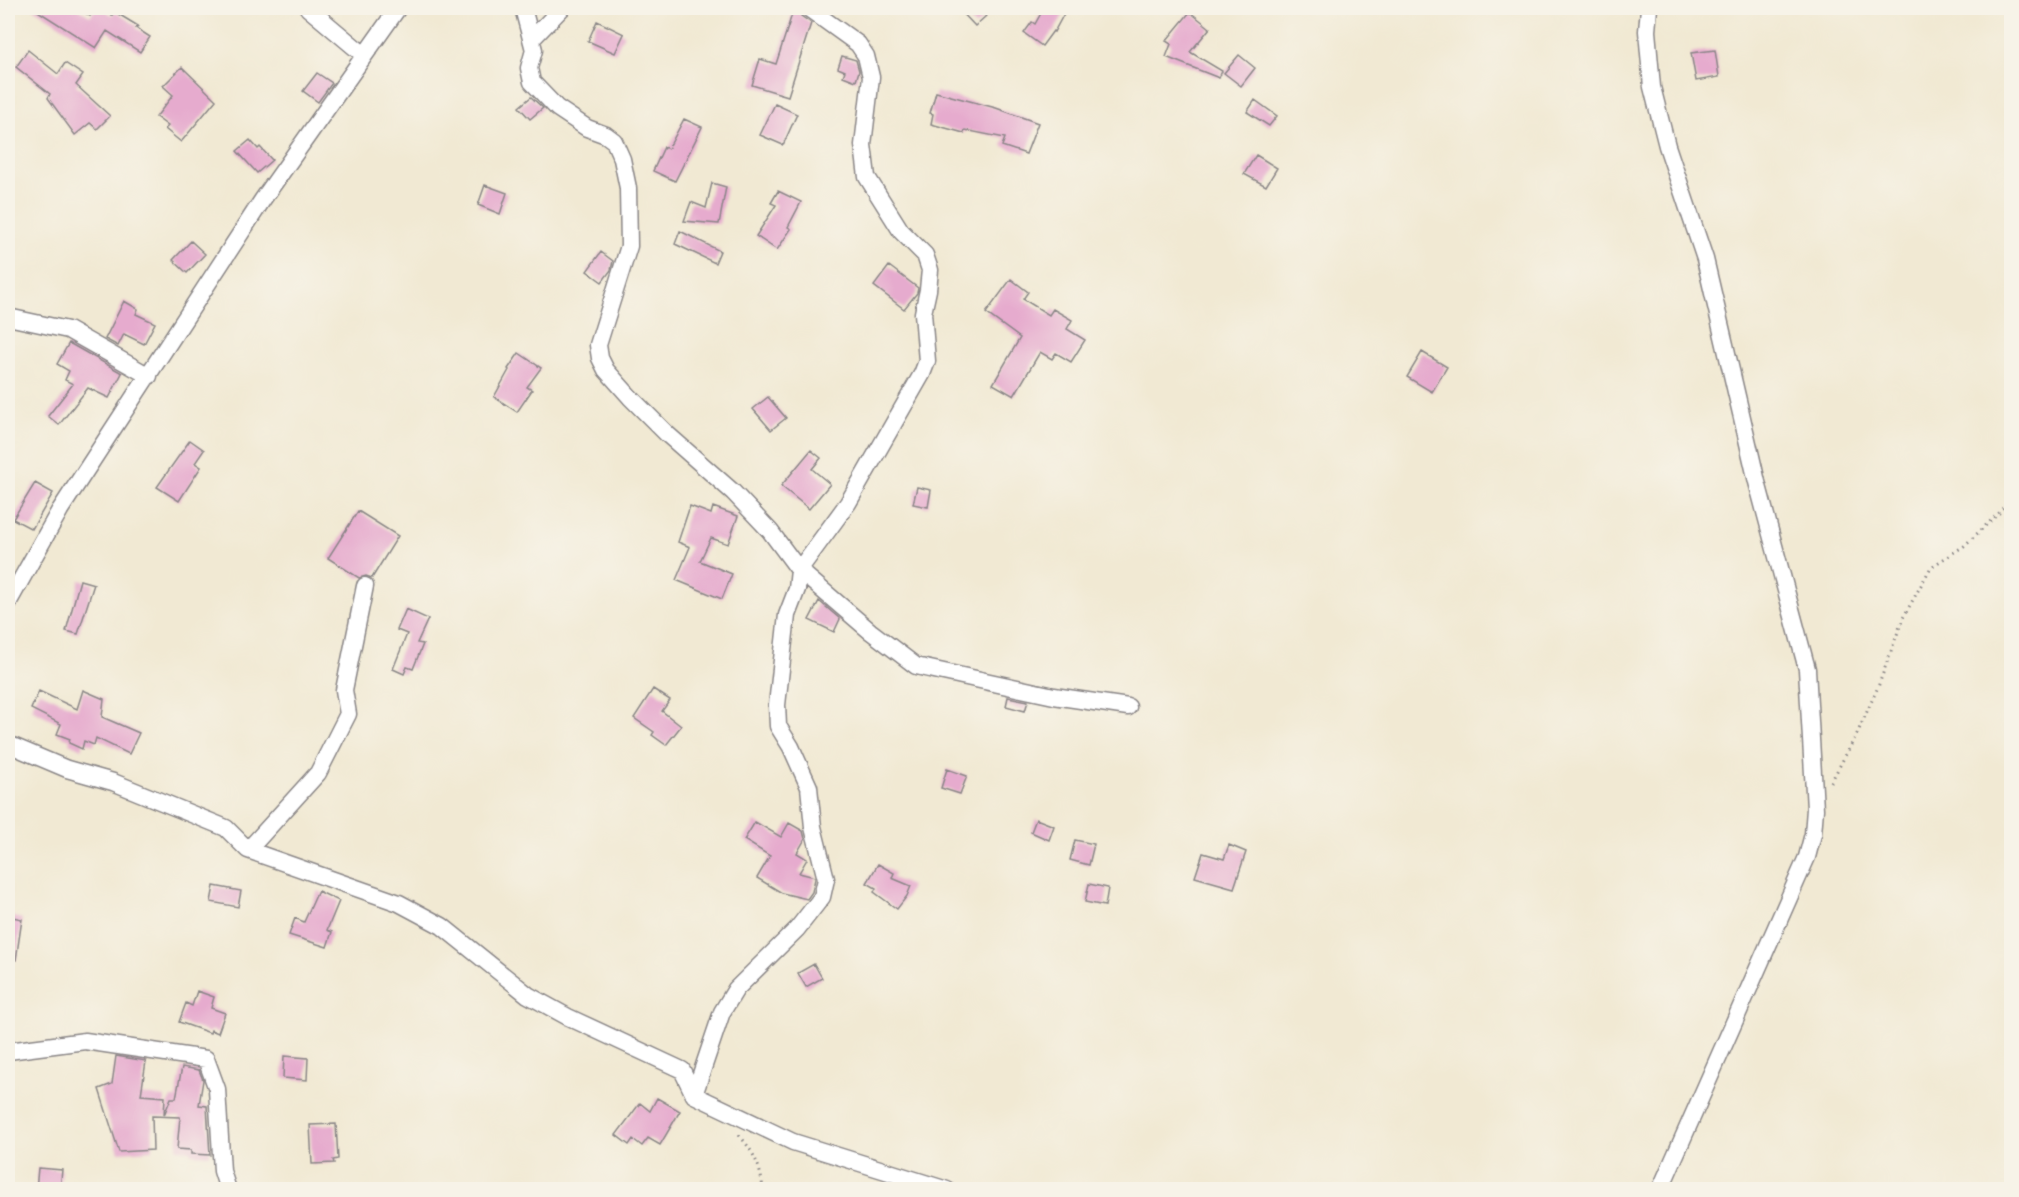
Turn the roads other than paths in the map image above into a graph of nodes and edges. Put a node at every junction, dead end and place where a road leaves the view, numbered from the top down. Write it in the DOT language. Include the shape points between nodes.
graph roads {
  1 [pos="308,8"];
  2 [pos="398,8"];
  3 [pos="523,8"];
  4 [pos="562,8"];
  5 [pos="808,8"];
  6 [pos="1649,8"];
  7 [pos="533,38"];
  8 [pos="364,55"];
  9 [pos="8,317"];
  10 [pos="149,376"];
  11 [pos="799,570"];
  12 [pos="365,586"];
  13 [pos="8,603"];
  14 [pos="1128,707"];
  15 [pos="8,744"];
  16 [pos="248,850"];
  17 [pos="8,1051"];
  18 [pos="694,1095"];
  19 [pos="228,1190"];
  20 [pos="947,1190"];
  21 [pos="1660,1190"];
  1 -- 8 [label="street"];
  2 -- 8 [label="street"];
  3 -- 7 [label="street"];
  4 -- 7 [label="street"];
  5 -- 11 [label="street" via="858,44 866,56 872,78 863,145 867,177 901,231 925,255 930,270 923,313 927,361 922,374 848,503"];
  6 -- 21 [label="street" via="1652,87 1667,146 1705,259 1757,482 1807,669 1815,809 1808,856"];
  7 -- 11 [label="street" via="529,68 532,82 557,108 614,141 628,188 629,246 598,345 600,358 630,397 770,531"];
  8 -- 10 [label="street" via="263,200"];
  9 -- 10 [label="street" via="68,330"];
  10 -- 13 [label="street" via="60,510"];
  11 -- 14 [label="street" via="916,666 1054,696"];
  11 -- 18 [label="street" via="797,590 787,615 778,726 809,787 813,827 826,879 822,897 797,929 736,989 722,1012"];
  12 -- 16 [label="street" via="344,690 348,714 318,773"];
  15 -- 16 [label="street" via="226,828"];
  16 -- 18 [label="street" via="399,903 442,926 528,995 682,1071"];
  17 -- 19 [label="street" via="85,1041 206,1059 217,1089 222,1171"];
  18 -- 20 [label="street" via="793,1142"];
}
